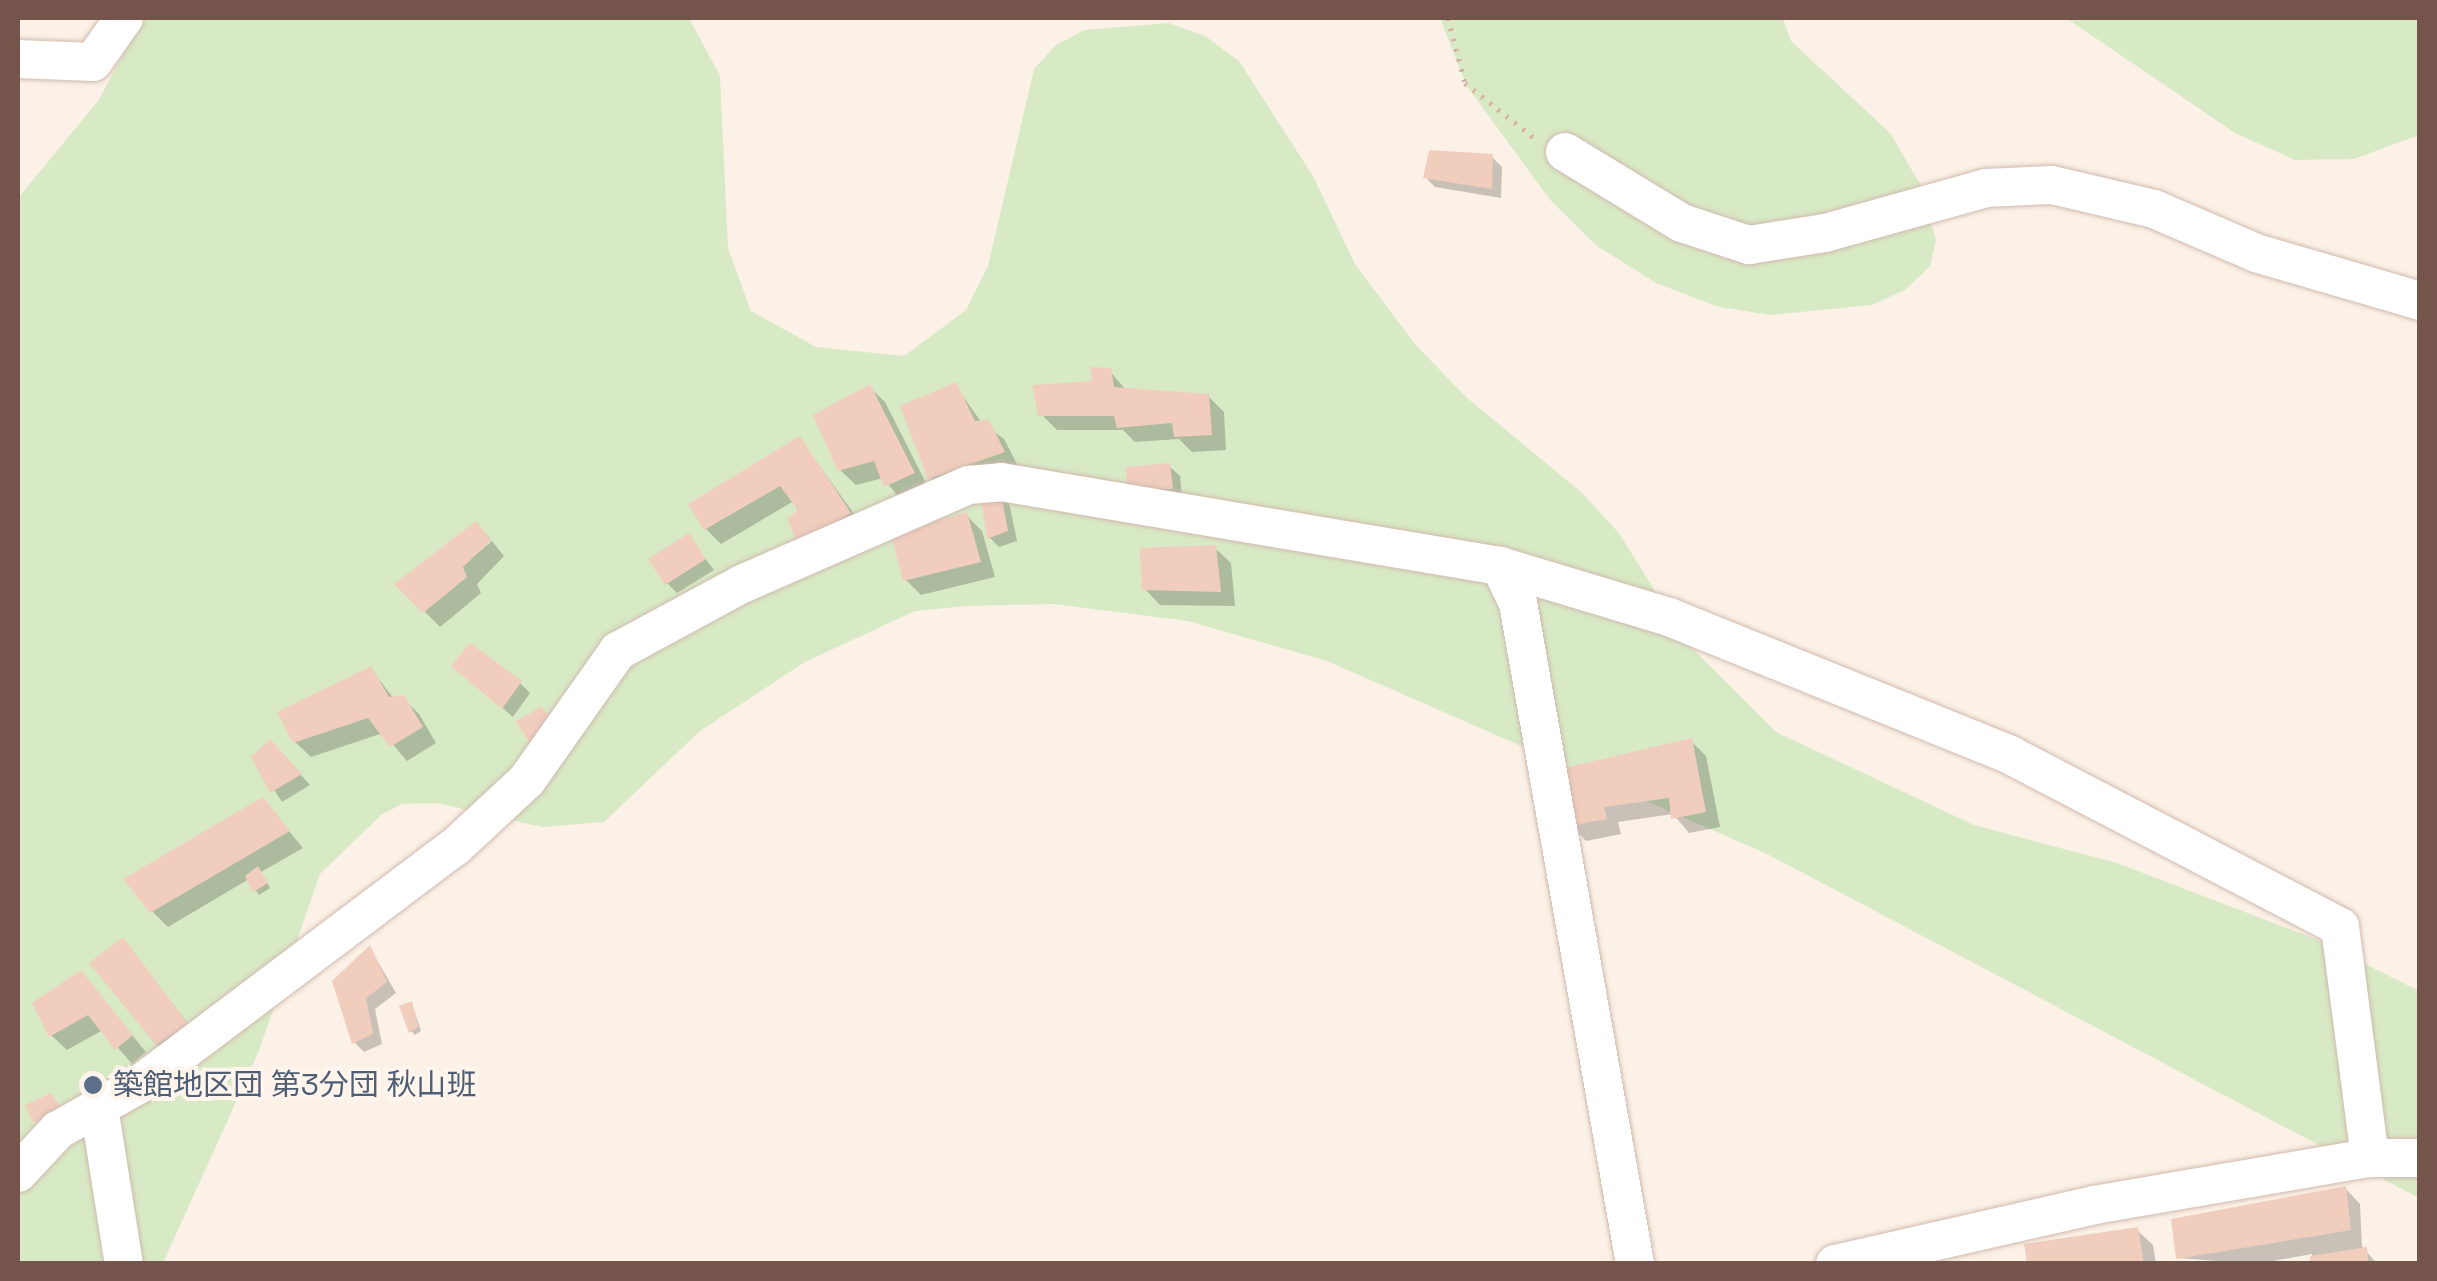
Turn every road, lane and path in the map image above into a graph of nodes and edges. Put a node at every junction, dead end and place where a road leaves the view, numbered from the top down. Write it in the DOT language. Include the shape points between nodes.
graph roads {
  1 [pos="124,18"];
  2 [pos="1448,18"];
  3 [pos="18,59"];
  4 [pos="1565,152"];
  5 [pos="2420,300"];
  6 [pos="1500,566"];
  7 [pos="99,1107"];
  8 [pos="2370,1158"];
  9 [pos="2420,1158"];
  10 [pos="18,1173"];
  11 [pos="124,1264"];
  12 [pos="1635,1264"];
  13 [pos="1835,1264"];
  1 -- 3 [label="street" via="93,62"];
  2 -- 4 [label="path" via="1465,84 1532,138"];
  4 -- 5 [label="street" via="1682,224 1749,245 1826,233 1986,188 2052,184 2154,209 2256,253"];
  6 -- 7 [label="street" via="1001,482 969,485 742,584 618,651 527,780 456,847 140,1084"];
  6 -- 8 [label="street" via="1669,617 2010,754 2340,927"];
  6 -- 12 [label="street" via="1518,603"];
  7 -- 10 [label="street" via="58,1130"];
  7 -- 11 [label="street"];
  8 -- 9 [label="street"];
  8 -- 13 [label="street" via="2094,1205"];
}
